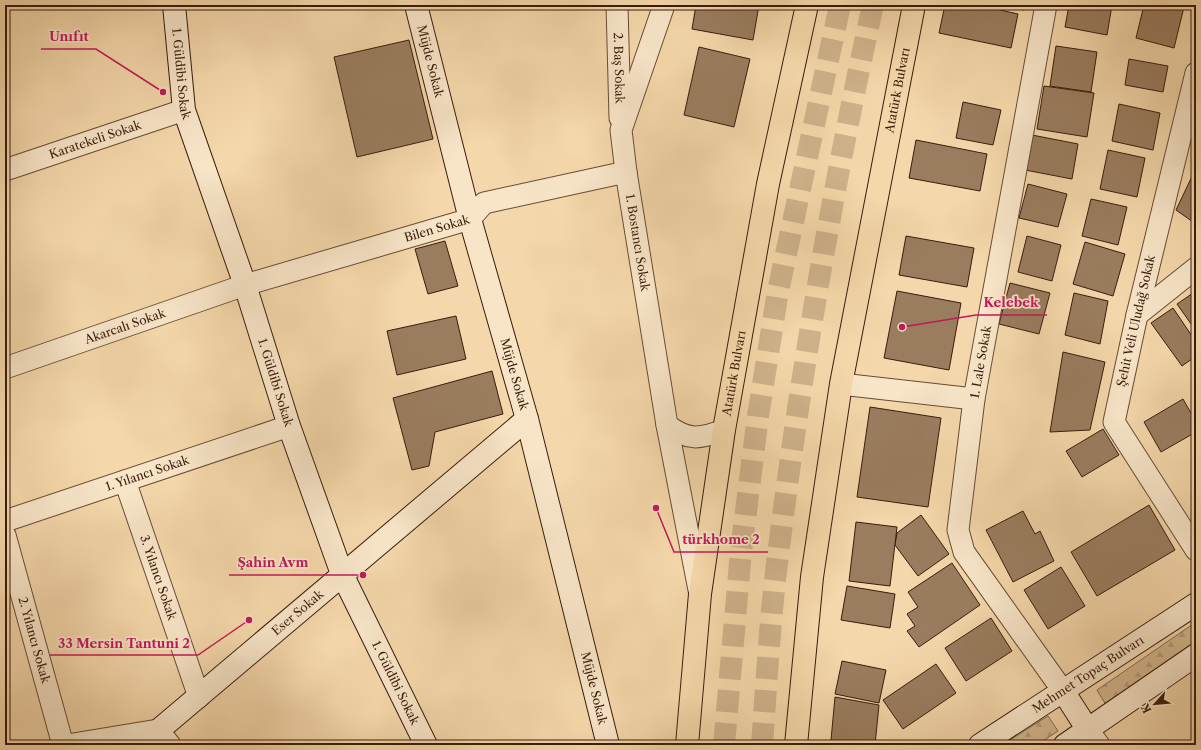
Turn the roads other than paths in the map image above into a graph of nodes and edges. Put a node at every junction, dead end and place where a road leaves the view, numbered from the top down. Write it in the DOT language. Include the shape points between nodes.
graph roads {
  1 [pos="174,5"];
  2 [pos="416,5"];
  3 [pos="617,5"];
  4 [pos="664,5"];
  5 [pos="807,5"];
  6 [pos="914,5"];
  7 [pos="1046,5"];
  8 [pos="1196,73"];
  9 [pos="184,110"];
  10 [pos="621,130"];
  11 [pos="5,170"];
  12 [pos="626,172"];
  13 [pos="470,219"];
  14 [pos="1196,268"];
  15 [pos="245,285"];
  16 [pos="1137,315"];
  17 [pos="5,368"];
  18 [pos="841,384"];
  19 [pos="974,399"];
  20 [pos="527,419"];
  21 [pos="667,425"];
  22 [pos="289,426"];
  23 [pos="724,430"];
  24 [pos="124,481"];
  25 [pos="5,521"];
  26 [pos="5,535"];
  27 [pos="1196,550"];
  28 [pos="342,574"];
  29 [pos="700,594"];
  30 [pos="1196,604"];
  31 [pos="1196,655"];
  32 [pos="1063,691"];
  33 [pos="199,697"];
  34 [pos="164,737"];
  35 [pos="1094,737"];
  36 [pos="798,739"];
  37 [pos="63,745"];
  38 [pos="67,745"];
  39 [pos="141,745"];
  40 [pos="426,745"];
  41 [pos="608,745"];
  42 [pos="687,745"];
  43 [pos="980,745"];
  44 [pos="1065,745"];
  1 -- 9 [label="street, 1. Güldibi Sokak"];
  2 -- 13 [label="street, Müjde Sokak"];
  3 -- 10 [label="street, 2. Baş Sokak"];
  4 -- 10 [label="street, 1. Bostancı Sokak"];
  5 -- 23 [label="highway, Atatürk Bulvarı" via="768,184"];
  6 -- 18 [label="highway, Atatürk Bulvarı"];
  7 -- 19 [label="street, 1. Lale Sokak"];
  8 -- 16 [label="street, Şehit Veli Uludağ Sokak"];
  9 -- 11 [label="street, Karatekeli Sokak"];
  9 -- 15 [label="street, 1. Güldibi Sokak"];
  10 -- 12 [label="street, 1. Bostancı Sokak"];
  12 -- 13 [label="street, Bilen Sokak" via="484,203"];
  12 -- 21 [label="street, 1. Bostancı Sokak"];
  13 -- 15 [label="street, Bilen Sokak"];
  13 -- 20 [label="street, Müjde Sokak"];
  14 -- 16 [label="street"];
  15 -- 17 [label="street, Akarcalı Sokak"];
  15 -- 22 [label="street, 1. Güldibi Sokak"];
  16 -- 27 [label="street, Şehit Veli Uludağ Sokak" via="1114,422"];
  18 -- 19 [label="street"];
  18 -- 36 [label="highway, Atatürk Bulvarı" via="812,577"];
  19 -- 32 [label="street, 1. Lale Sokak" via="958,530 964,552"];
  20 -- 28 [label="street, Eser Sokak"];
  20 -- 41 [label="street, Müjde Sokak"];
  21 -- 23 [label="street" via="678,434 694,438"];
  21 -- 29 [label="street, 1. Bostancı Sokak"];
  22 -- 24 [label="street, 1. Yılancı Sokak"];
  22 -- 28 [label="street, 1. Güldibi Sokak"];
  23 -- 29 [label="highway, Atatürk Bulvarı"];
  24 -- 25 [label="street, 1. Yılancı Sokak"];
  24 -- 33 [label="street, 3. Yılancı Sokak"];
  26 -- 37 [label="street, 2. Yılancı Sokak"];
  28 -- 33 [label="street, Eser Sokak"];
  28 -- 40 [label="street, 1. Güldibi Sokak"];
  29 -- 42 [label="highway, Atatürk Bulvarı"];
  30 -- 32 [label="street, Mehmet Topaç Bulvarı"];
  31 -- 35 [label="street"];
  32 -- 35 [label="street"];
  32 -- 43 [label="street, Mehmet Topaç Bulvarı"];
  33 -- 34 [label="street, Eser Sokak"];
  34 -- 38 [label="street"];
  34 -- 39 [label="street, Eser Sokak"];
  35 -- 44 [label="street"];
}
